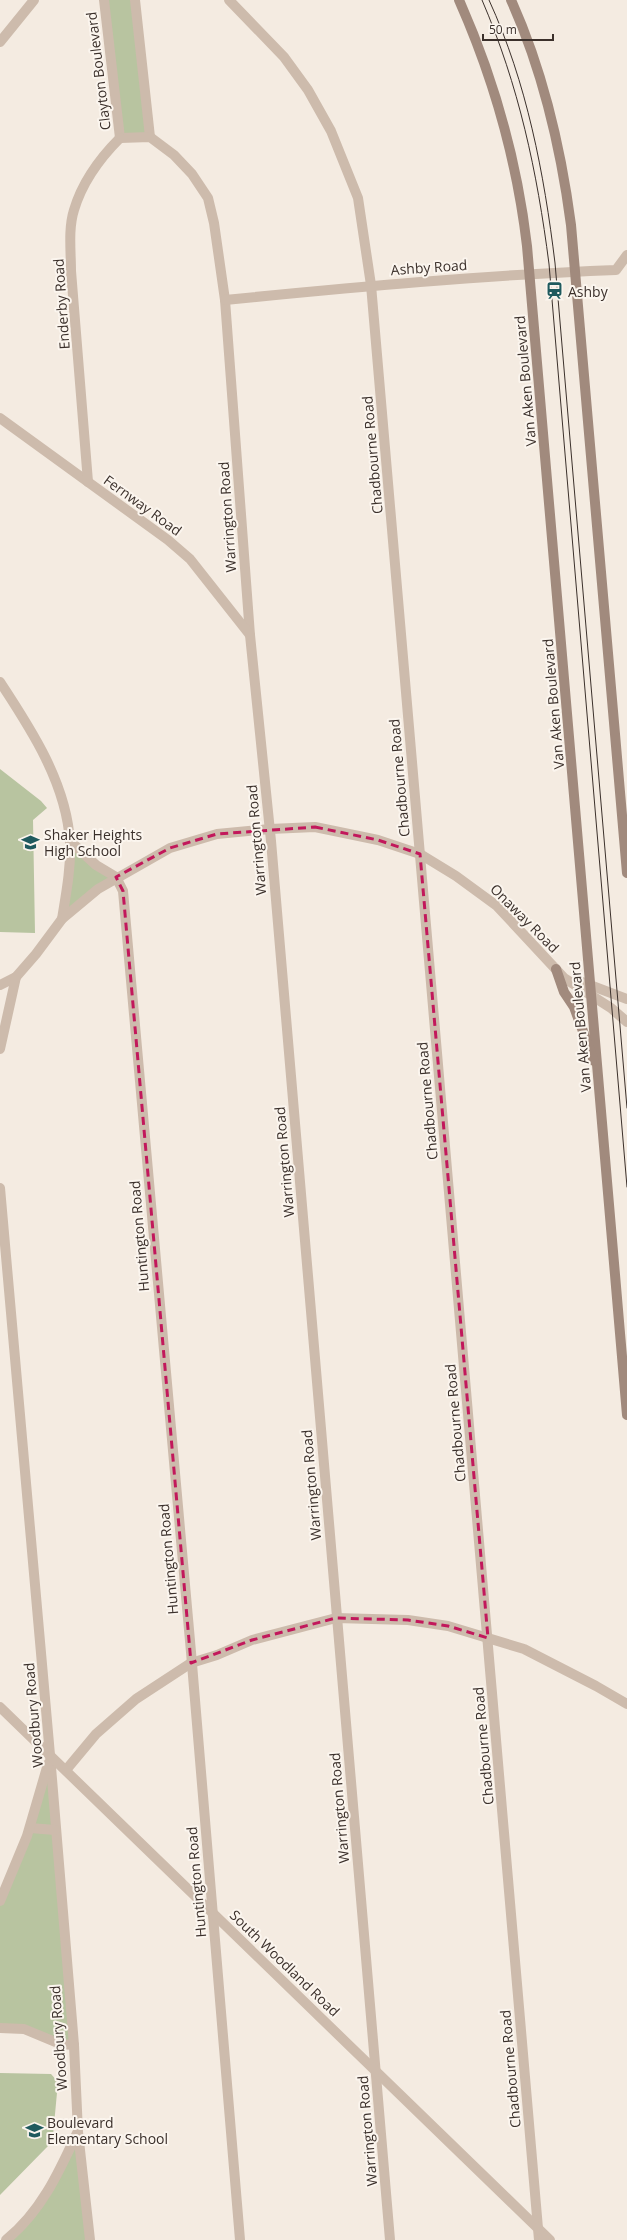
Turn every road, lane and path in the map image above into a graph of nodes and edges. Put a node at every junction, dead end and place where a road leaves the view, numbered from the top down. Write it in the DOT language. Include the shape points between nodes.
graph roads {
  1 [pos="34,0"];
  2 [pos="104,0"];
  3 [pos="135,0"];
  4 [pos="229,0"];
  5 [pos="459,0"];
  6 [pos="511,0"];
  7 [pos="0,42"];
  8 [pos="150,136"];
  9 [pos="120,138"];
  10 [pos="627,255"];
  11 [pos="576,272"];
  12 [pos="530,273"];
  13 [pos="371,285"];
  14 [pos="225,300"];
  15 [pos="0,418"];
  16 [pos="88,482"];
  17 [pos="250,635"];
  18 [pos="0,682"];
  19 [pos="270,829"];
  20 [pos="70,841"];
  21 [pos="420,854"];
  22 [pos="626,858"];
  23 [pos="627,873"];
  24 [pos="116,877"];
  25 [pos="62,918"];
  26 [pos="556,970"];
  27 [pos="16,977"];
  28 [pos="564,978"];
  29 [pos="590,984"];
  30 [pos="0,985"];
  31 [pos="591,995"];
  32 [pos="627,1000"];
  33 [pos="627,1022"];
  34 [pos="0,1049"];
  35 [pos="598,1069"];
  36 [pos="0,1188"];
  37 [pos="627,1415"];
  38 [pos="336,1618"];
  39 [pos="488,1638"];
  40 [pos="191,1662"];
  41 [pos="627,1704"];
  42 [pos="0,1707"];
  43 [pos="50,1755"];
  44 [pos="66,1770"];
  45 [pos="30,1828"];
  46 [pos="55,1830"];
  47 [pos="0,1901"];
  48 [pos="213,1912"];
  49 [pos="0,2028"];
  50 [pos="74,2045"];
  51 [pos="376,2071"];
  52 [pos="78,2132"];
  53 [pos="538,2228"];
  54 [pos="6,2240"];
  55 [pos="90,2240"];
  56 [pos="240,2240"];
  57 [pos="390,2240"];
  58 [pos="539,2240"];
  59 [pos="550,2240"];
  1 -- 7 [label="street"];
  2 -- 9 [label="street, Clayton Boulevard"];
  3 -- 8 [label="street"];
  4 -- 13 [label="street, Chadbourne Road" via="284,57 308,90 331,131 358,198"];
  5 -- 12 [label="main road, Van Aken Boulevard" via="484,61 503,120 520,198"];
  6 -- 11 [label="main road" via="532,57 556,140 568,200"];
  8 -- 9 [label="street"];
  8 -- 14 [label="street, Warrington Road" via="174,155 192,174 208,198"];
  9 -- 16 [label="street, Enderby Road" via="87,181 74,210 71,240 71,272"];
  10 -- 11 [label="street, Ashby Road" via="616,270"];
  11 -- 12 [label="street, Ashby Road"];
  11 -- 22 [label="main road"];
  12 -- 13 [label="street, Ashby Road"];
  12 -- 29 [label="main road, Van Aken Boulevard"];
  13 -- 14 [label="street, Ashby Road"];
  13 -- 21 [label="street, Chadbourne Road"];
  14 -- 17 [label="street, Warrington Road"];
  15 -- 16 [label="street, Fernway Road"];
  16 -- 17 [label="street, Fernway Road" via="190,558"];
  17 -- 19 [label="street, Warrington Road"];
  18 -- 20 [label="street" via="44,756 64,809"];
  19 -- 21 [label="street, Onaway Road" via="315,827 378,840"];
  19 -- 24 [label="street, Onaway Road" via="217,834 170,848"];
  19 -- 38 [label="street, Warrington Road"];
  20 -- 24 [label="street" via="96,865"];
  20 -- 25 [label="street"];
  21 -- 26 [label="street, Onaway Road" via="497,906 523,931"];
  21 -- 39 [label="street, Chadbourne Road"];
  22 -- 23 [label="main road"];
  24 -- 25 [label="street, Onaway Road" via="98,888"];
  24 -- 40 [label="street, Huntington Road" via="123,899"];
  25 -- 27 [label="street, Onaway Road"];
  26 -- 28 [label="street, Onaway Road"];
  26 -- 35 [label="main road" via="564,992 574,1007"];
  27 -- 30 [label="street, Onaway Road"];
  27 -- 34 [label="street"];
  28 -- 29 [label="street"];
  28 -- 31 [label="street, Onaway Road"];
  29 -- 31 [label="main road, Van Aken Boulevard"];
  29 -- 32 [label="street"];
  31 -- 33 [label="street, Onaway Road"];
  31 -- 35 [label="main road, Van Aken Boulevard"];
  35 -- 37 [label="main road, Van Aken Boulevard"];
  36 -- 43 [label="street, Woodbury Road"];
  38 -- 39 [label="street" via="408,1620 448,1626"];
  38 -- 40 [label="street" via="252,1640 217,1655"];
  38 -- 51 [label="street, Warrington Road"];
  39 -- 41 [label="street" via="524,1649"];
  39 -- 53 [label="street, Chadbourne Road"];
  40 -- 44 [label="street" via="136,1699 96,1734"];
  40 -- 48 [label="street, Huntington Road"];
  42 -- 43 [label="street, South Woodland Road"];
  43 -- 44 [label="street, South Woodland Road"];
  43 -- 45 [label="street"];
  43 -- 46 [label="street, Woodbury Road"];
  44 -- 48 [label="street, South Woodland Road"];
  45 -- 46 [label="street"];
  45 -- 47 [label="street"];
  46 -- 50 [label="street, Woodbury Road"];
  48 -- 51 [label="street, South Woodland Road"];
  48 -- 56 [label="street, Huntington Road"];
  49 -- 50 [label="street" via="24,2029 60,2044"];
  50 -- 52 [label="street, Woodbury Road"];
  51 -- 53 [label="street, South Woodland Road"];
  51 -- 57 [label="street, Warrington Road"];
  52 -- 54 [label="street" via="48,2193 27,2220"];
  52 -- 55 [label="street, Woodbury Road"];
  53 -- 58 [label="street, Chadbourne Road"];
  53 -- 59 [label="street, South Woodland Road"];
}
